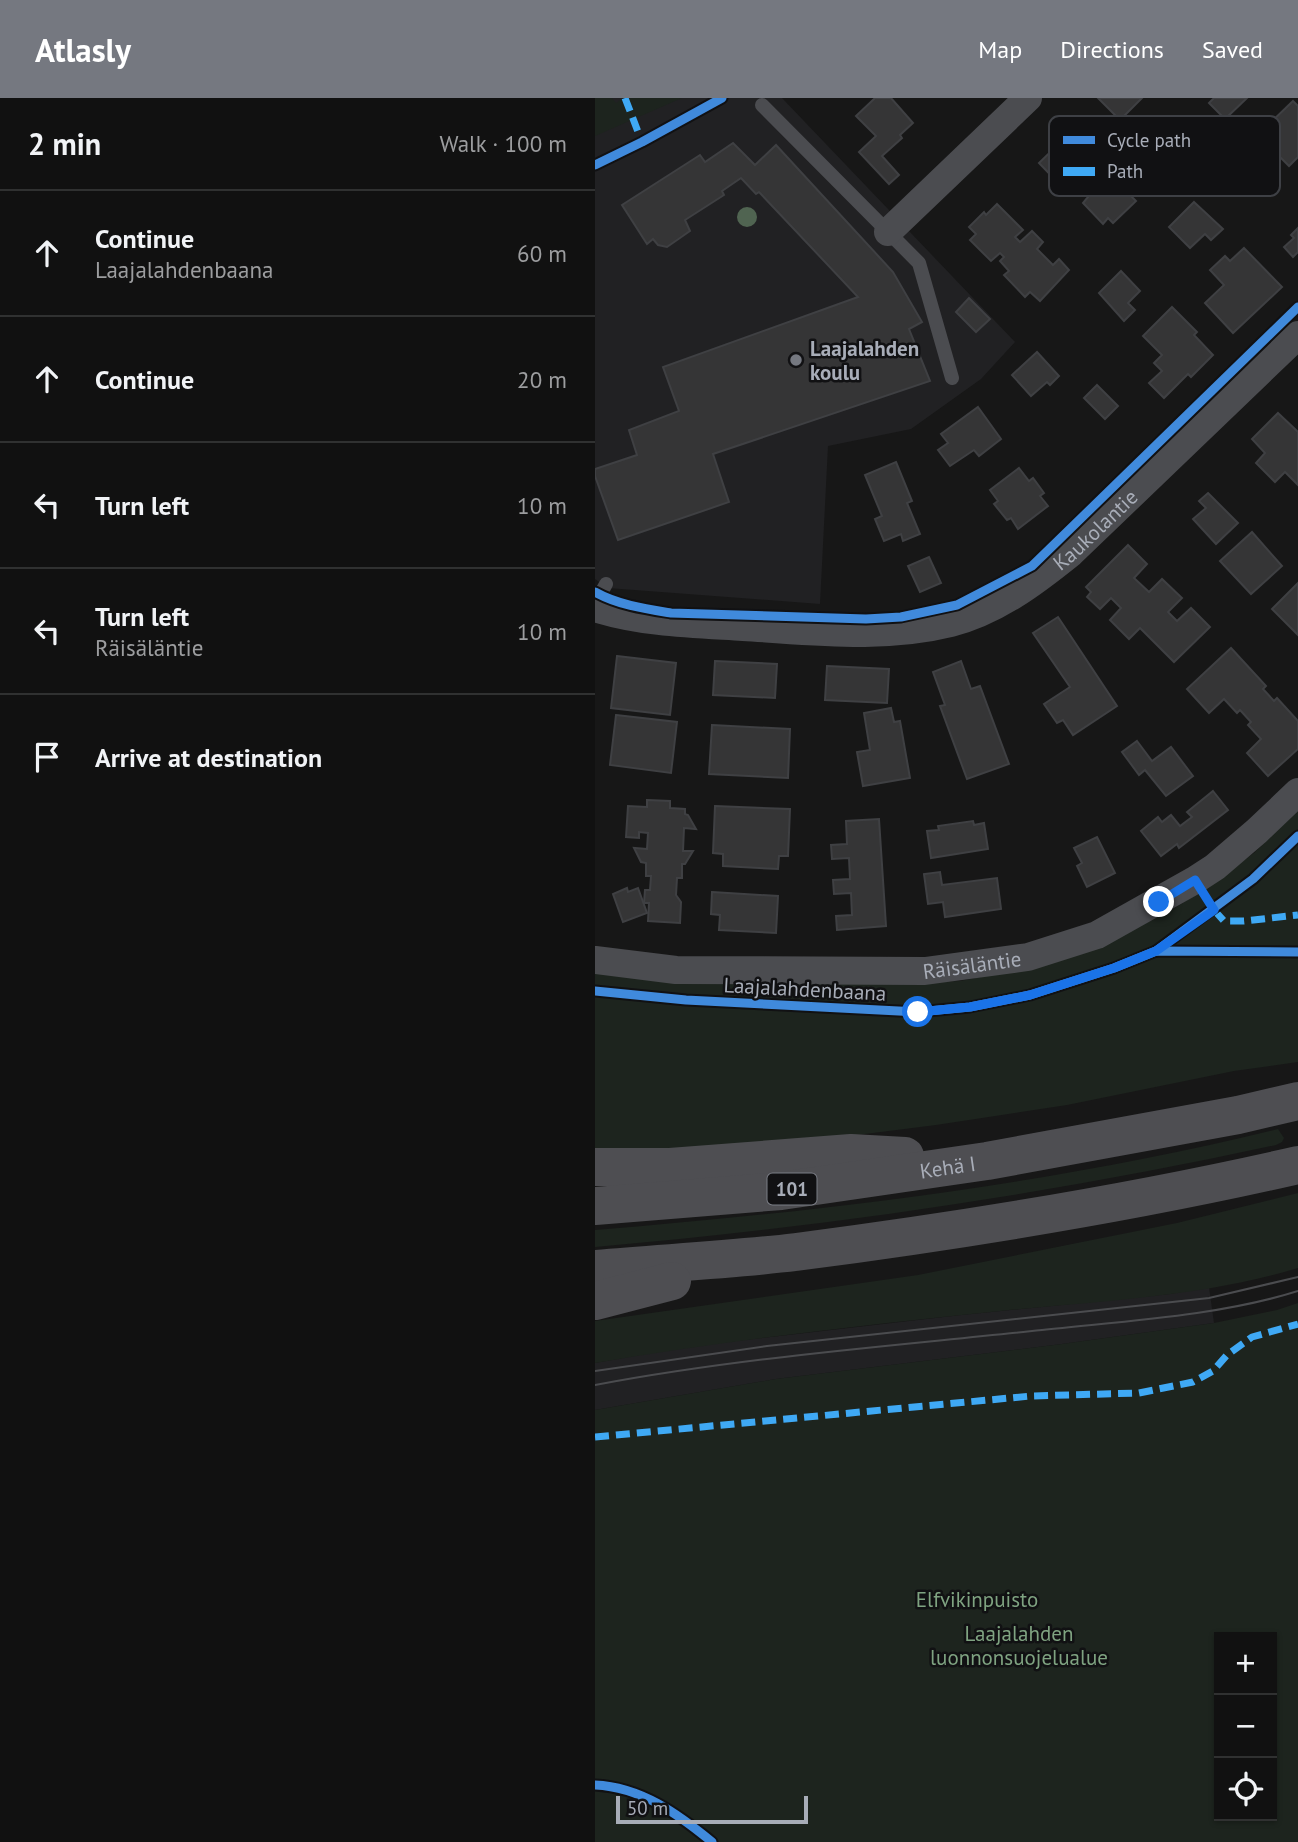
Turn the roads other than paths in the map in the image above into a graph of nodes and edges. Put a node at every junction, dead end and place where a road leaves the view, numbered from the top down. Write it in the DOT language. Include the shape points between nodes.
graph roads {
  1 [pos="1028,98"];
  2 [pos="762,105"];
  3 [pos="887,232"];
  4 [pos="1298,335"];
  5 [pos="952,378"];
  6 [pos="599,598"];
  7 [pos="1298,792"];
  8 [pos="595,960"];
  9 [pos="1298,1101"];
  10 [pos="987,1161"];
  11 [pos="1298,1166"];
  12 [pos="595,1167"];
  13 [pos="595,1206"];
  14 [pos="794,1252"];
  15 [pos="595,1269"];
  16 [pos="595,1301"];
  1 -- 3 [label="street"];
  2 -- 3 [label="lane"];
  3 -- 5 [label="lane" via="919,263"];
  4 -- 6 [label="street, Kaukolantie" via="1071,553 995,606 953,622 910,631 848,634 668,622"];
  7 -- 8 [label="street, Räisäläntie" via="1195,880 1097,935 1028,957 900,972 676,970"];
  9 -- 10 [label="highway, Kehä I / 101"];
  10 -- 12 [label="highway" via="851,1153 670,1167"];
  10 -- 13 [label="highway, Kehä I / 101" via="781,1191"];
  11 -- 14 [label="highway" via="1143,1199"];
  14 -- 15 [label="highway"];
  14 -- 16 [label="highway"];
}
